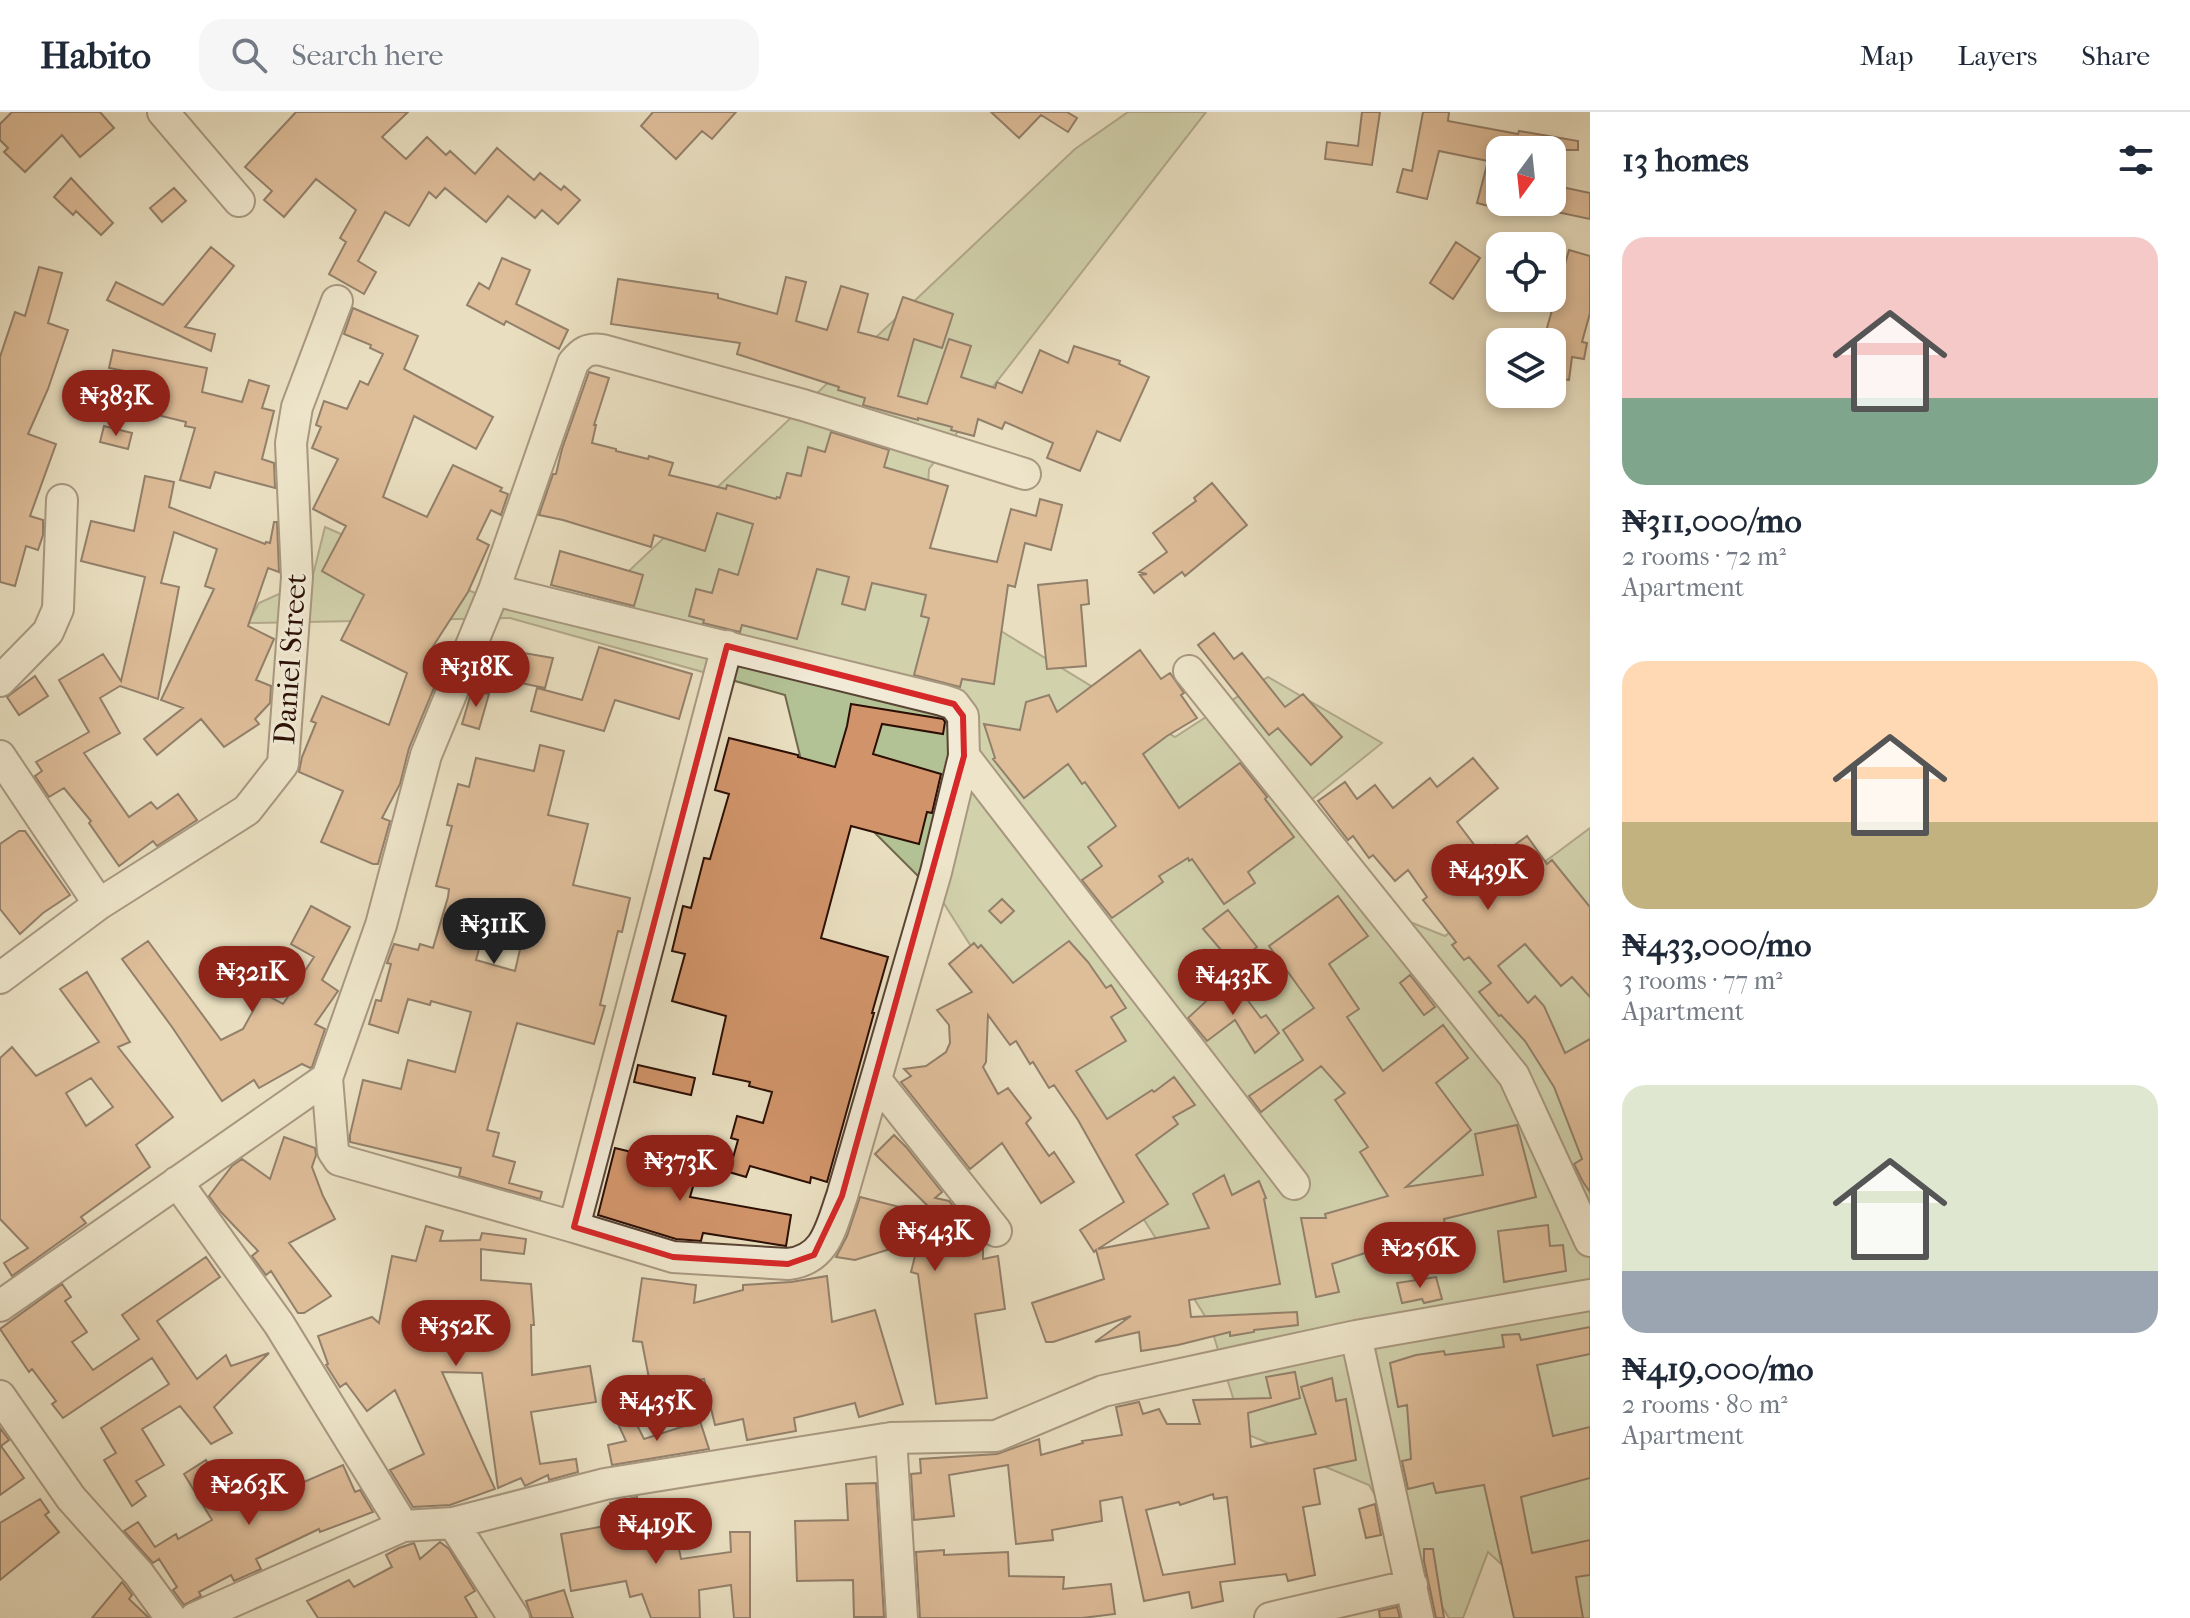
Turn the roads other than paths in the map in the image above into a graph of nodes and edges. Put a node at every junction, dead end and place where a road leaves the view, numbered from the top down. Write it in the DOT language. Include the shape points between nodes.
graph roads {
  1 [pos="163,112"];
  2 [pos="239,201"];
  3 [pos="337,301"];
  4 [pos="1025,474"];
  5 [pos="62,500"];
  6 [pos="494,590"];
  7 [pos="727,646"];
  8 [pos="1189,671"];
  9 [pos="0,681"];
  10 [pos="0,756"];
  11 [pos="964,756"];
  12 [pos="99,904"];
  13 [pos="0,978"];
  14 [pos="327,1078"];
  15 [pos="876,1080"];
  16 [pos="177,1182"];
  17 [pos="1294,1184"];
  18 [pos="574,1227"];
  19 [pos="996,1231"];
  20 [pos="1590,1241"];
  21 [pos="1590,1295"];
  22 [pos="0,1306"];
  23 [pos="1356,1336"];
  24 [pos="0,1396"];
  25 [pos="891,1438"];
  26 [pos="453,1523"];
  27 [pos="403,1526"];
  28 [pos="1412,1585"];
  29 [pos="171,1618"];
  30 [pos="195,1618"];
  31 [pos="514,1618"];
  32 [pos="902,1618"];
  33 [pos="1270,1618"];
  34 [pos="1418,1618"];
  1 -- 2 [label="street"];
  3 -- 12 [label="street, Daniel Street" via="293,425 297,577 283,764 247,810"];
  4 -- 6 [label="street" via="803,405 592,348 573,363"];
  5 -- 9 [label="street" via="58,609 48,632"];
  6 -- 7 [label="street"];
  6 -- 14 [label="street" via="426,755 381,925"];
  7 -- 11 [label="street" via="954,704 963,716"];
  7 -- 18 [label="street"];
  8 -- 20 [label="street" via="1514,1076"];
  10 -- 12 [label="street"];
  11 -- 15 [label="street"];
  11 -- 17 [label="street"];
  12 -- 13 [label="street, Daniel Street"];
  14 -- 16 [label="street"];
  14 -- 18 [label="street" via="333,1151 339,1160"];
  15 -- 18 [label="street" via="831,1228 825,1242 803,1262 673,1257"];
  15 -- 19 [label="street"];
  16 -- 22 [label="street"];
  16 -- 27 [label="street" via="279,1324"];
  21 -- 23 [label="street"];
  23 -- 25 [label="street" via="1103,1391 996,1436"];
  23 -- 28 [label="street"];
  24 -- 29 [label="street" via="71,1498"];
  25 -- 26 [label="street" via="605,1484"];
  25 -- 32 [label="street"];
  26 -- 27 [label="street"];
  26 -- 31 [label="street"];
  27 -- 30 [label="street"];
  28 -- 33 [label="street"];
  28 -- 34 [label="street"];
}
